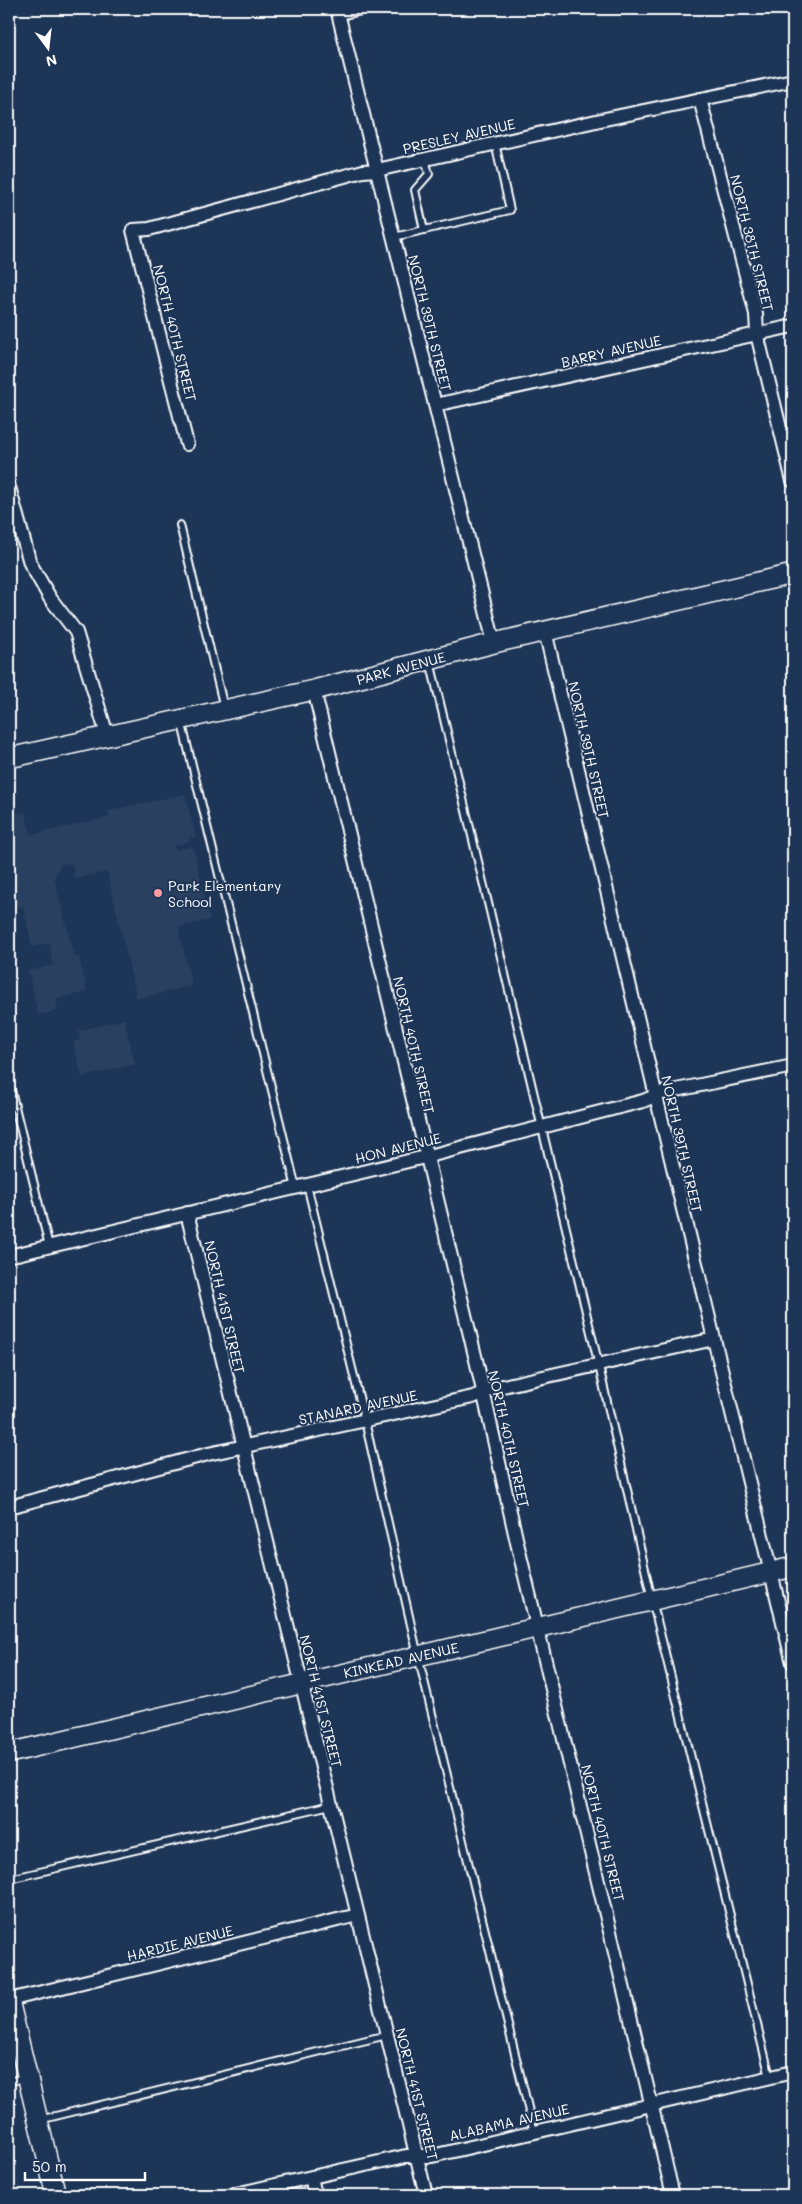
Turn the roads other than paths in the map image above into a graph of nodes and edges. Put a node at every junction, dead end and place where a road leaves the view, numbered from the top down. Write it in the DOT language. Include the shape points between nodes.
graph roads {
  1 [pos="357,9"];
  2 [pos="338,11"];
  3 [pos="793,80"];
  4 [pos="700,100"];
  5 [pos="495,143"];
  6 [pos="425,159"];
  7 [pos="377,170"];
  8 [pos="133,230"];
  9 [pos="424,230"];
  10 [pos="394,237"];
  11 [pos="793,326"];
  12 [pos="757,334"];
  13 [pos="435,405"];
  14 [pos="187,444"];
  15 [pos="793,481"];
  16 [pos="9,487"];
  17 [pos="180,525"];
  18 [pos="793,574"];
  19 [pos="545,631"];
  20 [pos="494,644"];
  21 [pos="429,660"];
  22 [pos="314,690"];
  23 [pos="225,710"];
  24 [pos="180,719"];
  25 [pos="108,735"];
  26 [pos="9,758"];
  27 [pos="793,1066"];
  28 [pos="9,1082"];
  29 [pos="655,1096"];
  30 [pos="540,1127"];
  31 [pos="425,1157"];
  32 [pos="301,1186"];
  33 [pos="187,1213"];
  34 [pos="49,1246"];
  35 [pos="9,1256"];
  36 [pos="714,1339"];
  37 [pos="599,1366"];
  38 [pos="483,1393"];
  39 [pos="365,1421"];
  40 [pos="243,1447"];
  41 [pos="9,1507"];
  42 [pos="793,1567"];
  43 [pos="772,1572"];
  44 [pos="652,1600"];
  45 [pos="538,1627"];
  46 [pos="418,1656"];
  47 [pos="793,1663"];
  48 [pos="301,1683"];
  49 [pos="9,1753"];
  50 [pos="331,1805"];
  51 [pos="9,1878"];
  52 [pos="358,1915"];
  53 [pos="9,2000"];
  54 [pos="387,2036"];
  55 [pos="793,2072"];
  56 [pos="28,2077"];
  57 [pos="770,2077"];
  58 [pos="9,2082"];
  59 [pos="653,2104"];
  60 [pos="38,2121"];
  61 [pos="534,2132"];
  62 [pos="416,2156"];
  63 [pos="311,2177"];
  64 [pos="56,2195"];
  65 [pos="231,2195"];
  66 [pos="315,2195"];
  67 [pos="426,2195"];
  68 [pos="673,2195"];
  1 -- 2 [label="street"];
  2 -- 7 [label="street, NORTH 39TH STREET"];
  3 -- 4 [label="street, PRESLEY AVENUE"];
  4 -- 5 [label="street, PRESLEY AVENUE"];
  4 -- 12 [label="street, NORTH 38TH STREET" via="756,314"];
  5 -- 6 [label="street, PRESLEY AVENUE"];
  5 -- 9 [label="lane" via="510,210"];
  6 -- 7 [label="street, PRESLEY AVENUE"];
  6 -- 9 [label="lane" via="429,174 415,190"];
  7 -- 8 [label="street, PRESLEY AVENUE" via="363,171 149,229"];
  7 -- 10 [label="street, NORTH 39TH STREET"];
  8 -- 14 [label="street, NORTH 40TH STREET"];
  9 -- 10 [label="lane"];
  10 -- 13 [label="street, NORTH 39TH STREET"];
  11 -- 12 [label="street, BARRY AVENUE"];
  12 -- 13 [label="street, BARRY AVENUE"];
  12 -- 15 [label="street, NORTH 38TH STREET"];
  13 -- 20 [label="street, NORTH 39TH STREET"];
  16 -- 25 [label="street" via="30,564 76,632"];
  17 -- 23 [label="lane"];
  18 -- 19 [label="street, PARK AVENUE"];
  19 -- 20 [label="street, PARK AVENUE"];
  19 -- 29 [label="street, NORTH 39TH STREET"];
  20 -- 21 [label="street, PARK AVENUE"];
  21 -- 22 [label="street, PARK AVENUE"];
  21 -- 30 [label="lane"];
  22 -- 23 [label="street, PARK AVENUE"];
  22 -- 31 [label="street, NORTH 40TH STREET"];
  23 -- 24 [label="street, PARK AVENUE"];
  24 -- 25 [label="street, PARK AVENUE"];
  24 -- 32 [label="lane"];
  25 -- 26 [label="street, PARK AVENUE"];
  27 -- 29 [label="street, HON AVENUE"];
  28 -- 34 [label="lane"];
  29 -- 30 [label="street, HON AVENUE"];
  29 -- 36 [label="street, NORTH 39TH STREET"];
  30 -- 31 [label="street, HON AVENUE"];
  30 -- 37 [label="lane"];
  31 -- 32 [label="street, HON AVENUE"];
  31 -- 38 [label="street, NORTH 40TH STREET"];
  32 -- 33 [label="street, HON AVENUE"];
  32 -- 39 [label="lane"];
  33 -- 34 [label="street, HON AVENUE"];
  33 -- 40 [label="street, NORTH 41ST STREET"];
  34 -- 35 [label="street, HON AVENUE"];
  36 -- 37 [label="street, STANARD AVENUE"];
  36 -- 43 [label="street, NORTH 39TH STREET"];
  37 -- 38 [label="street, STANARD AVENUE"];
  37 -- 44 [label="lane"];
  38 -- 39 [label="street, STANARD AVENUE"];
  38 -- 45 [label="street, NORTH 40TH STREET"];
  39 -- 40 [label="street, STANARD AVENUE"];
  39 -- 46 [label="lane"];
  40 -- 41 [label="street, STANARD AVENUE"];
  40 -- 48 [label="street, NORTH 41ST STREET"];
  42 -- 43 [label="street, KINKEAD AVENUE"];
  43 -- 44 [label="street, KINKEAD AVENUE"];
  43 -- 47 [label="street, NORTH 39TH STREET"];
  44 -- 45 [label="street, KINKEAD AVENUE"];
  44 -- 57 [label="lane"];
  45 -- 46 [label="street, KINKEAD AVENUE"];
  45 -- 59 [label="street, NORTH 40TH STREET"];
  46 -- 48 [label="street, KINKEAD AVENUE"];
  46 -- 61 [label="lane"];
  48 -- 49 [label="street, KINKEAD AVENUE"];
  48 -- 50 [label="street, NORTH 41ST STREET"];
  50 -- 51 [label="lane"];
  50 -- 52 [label="street, NORTH 41ST STREET"];
  52 -- 53 [label="street, HARDIE AVENUE"];
  52 -- 54 [label="street, NORTH 41ST STREET"];
  53 -- 56 [label="street"];
  54 -- 60 [label="lane"];
  54 -- 62 [label="street, NORTH 41ST STREET"];
  55 -- 57 [label="street, ALABAMA AVENUE"];
  56 -- 58 [label="lane"];
  56 -- 60 [label="street"];
  57 -- 59 [label="street, ALABAMA AVENUE"];
  59 -- 61 [label="street, ALABAMA AVENUE"];
  59 -- 68 [label="street, NORTH 40TH STREET"];
  60 -- 64 [label="street"];
  61 -- 62 [label="street, ALABAMA AVENUE" via="432,2156"];
  62 -- 63 [label="street, ALABAMA AVENUE"];
  62 -- 67 [label="street, NORTH 41ST STREET"];
  63 -- 65 [label="street, ALABAMA AVENUE"];
  63 -- 66 [label="street"];
}
